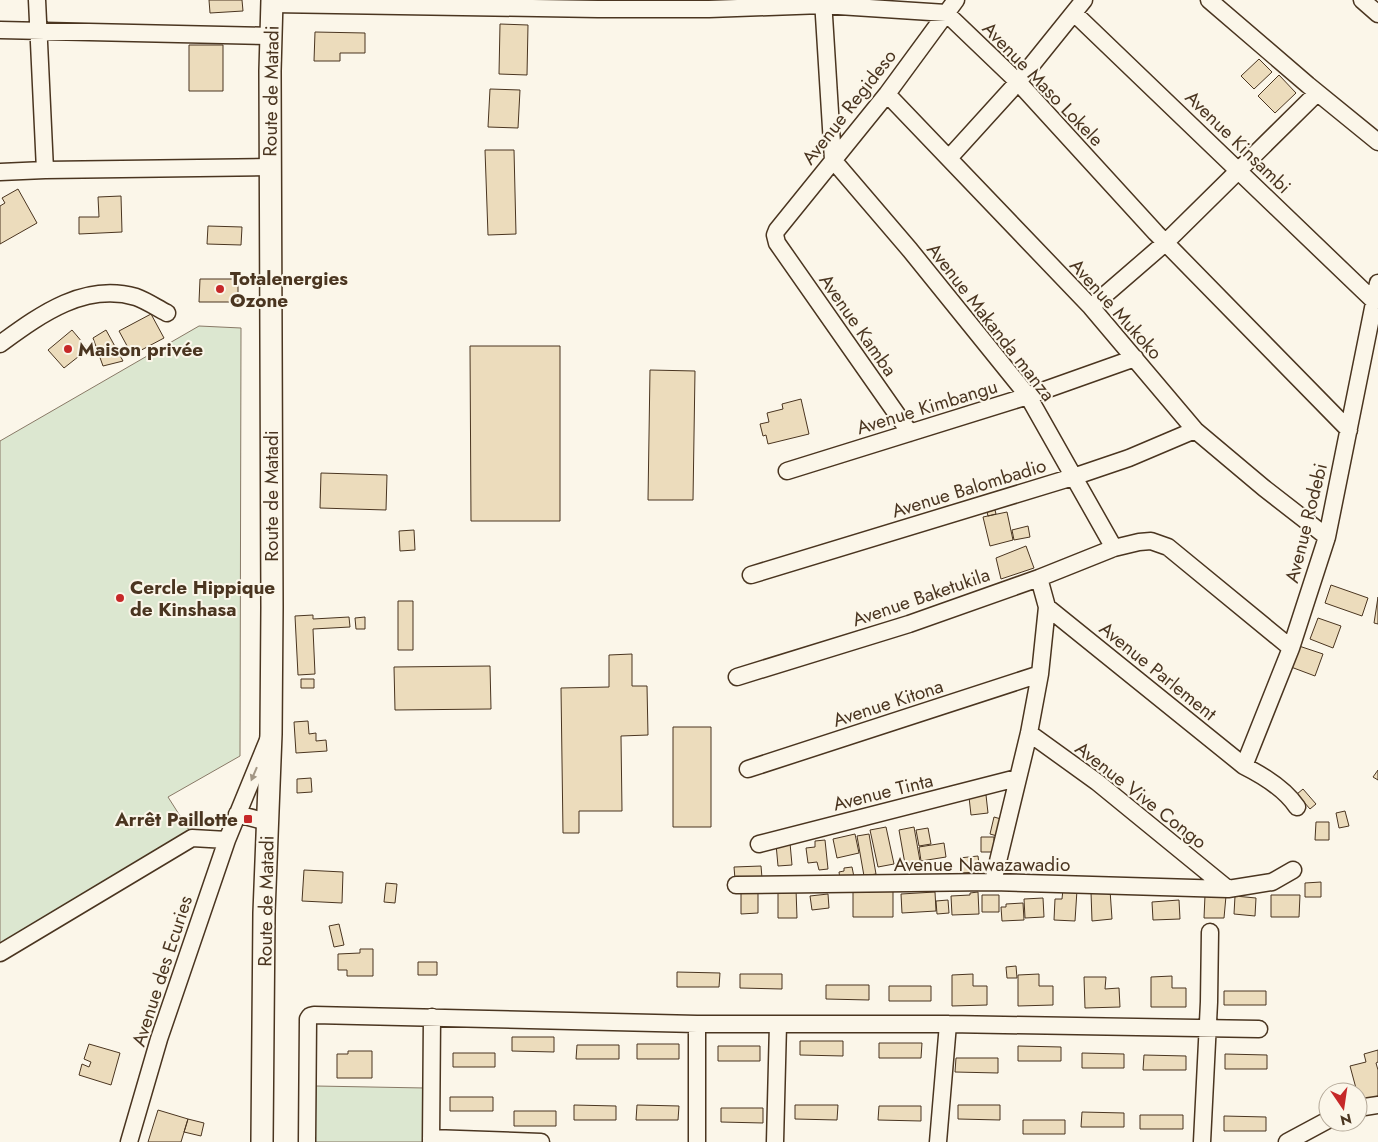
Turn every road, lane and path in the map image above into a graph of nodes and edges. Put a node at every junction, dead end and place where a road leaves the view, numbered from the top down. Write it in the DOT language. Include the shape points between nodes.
graph roads {
  1 [pos="37,0"];
  2 [pos="956,0"];
  3 [pos="1084,0"];
  4 [pos="1209,0"];
  5 [pos="1362,0"];
  6 [pos="272,2"];
  7 [pos="823,2"];
  8 [pos="376,3"];
  9 [pos="487,4"];
  10 [pos="709,4"];
  11 [pos="598,5"];
  12 [pos="914,5"];
  13 [pos="946,13"];
  14 [pos="1074,13"];
  15 [pos="1378,14"];
  16 [pos="0,30"];
  17 [pos="38,30"];
  18 [pos="271,36"];
  19 [pos="1018,82"];
  20 [pos="1317,93"];
  21 [pos="887,94"];
  22 [pos="1378,142"];
  23 [pos="948,158"];
  24 [pos="833,160"];
  25 [pos="270,167"];
  26 [pos="45,170"];
  27 [pos="1238,170"];
  28 [pos="0,172"];
  29 [pos="776,239"];
  30 [pos="1165,243"];
  31 [pos="1378,283"];
  32 [pos="1374,301"];
  33 [pos="1091,307"];
  34 [pos="167,312"];
  35 [pos="0,344"];
  36 [pos="1135,358"];
  37 [pos="1028,396"];
  38 [pos="1195,430"];
  39 [pos="1349,430"];
  40 [pos="910,433"];
  41 [pos="787,471"];
  42 [pos="1073,477"];
  43 [pos="1327,537"];
  44 [pos="1114,548"];
  45 [pos="751,575"];
  46 [pos="1039,578"];
  47 [pos="1047,607"];
  48 [pos="1291,648"];
  49 [pos="1040,674"];
  50 [pos="737,677"];
  51 [pos="1029,733"];
  52 [pos="270,734"];
  53 [pos="1244,766"];
  54 [pos="748,769"];
  55 [pos="1017,778"];
  56 [pos="1298,807"];
  57 [pos="238,814"];
  58 [pos="268,822"];
  59 [pos="226,840"];
  60 [pos="759,844"];
  61 [pos="1293,870"];
  62 [pos="993,882"];
  63 [pos="736,884"];
  64 [pos="1228,889"];
  65 [pos="1210,932"];
  66 [pos="0,953"];
  67 [pos="432,1017"];
  68 [pos="697,1024"];
  69 [pos="778,1024"];
  70 [pos="948,1024"];
  71 [pos="1207,1028"];
  72 [pos="1259,1029"];
  73 [pos="1318,1125"];
  74 [pos="431,1140"];
  75 [pos="129,1142"];
  76 [pos="262,1142"];
  77 [pos="307,1142"];
  78 [pos="541,1142"];
  79 [pos="697,1142"];
  80 [pos="774,1142"];
  81 [pos="938,1142"];
  82 [pos="1202,1142"];
  83 [pos="1287,1142"];
  1 -- 17 [label="street"];
  2 -- 13 [label="street, Avenue Regideso"];
  3 -- 14 [label="street"];
  4 -- 20 [label="street"];
  5 -- 15 [label="street"];
  6 -- 8 [label="street"];
  6 -- 18 [label="main road, Route de Matadi"];
  7 -- 10 [label="street"];
  7 -- 12 [label="street"];
  7 -- 24 [label="street"];
  8 -- 9 [label="street"];
  9 -- 11 [label="street"];
  10 -- 11 [label="street"];
  12 -- 13 [label="street"];
  13 -- 19 [label="street, Avenue Maso Lokele"];
  13 -- 21 [label="street, Avenue Regideso"];
  14 -- 19 [label="street"];
  14 -- 27 [label="street, Avenue Kinsambi"];
  16 -- 17 [label="street"];
  17 -- 18 [label="street"];
  17 -- 26 [label="street"];
  18 -- 25 [label="main road, Route de Matadi"];
  19 -- 23 [label="street"];
  19 -- 30 [label="street, Avenue Maso Lokele"];
  20 -- 22 [label="street"];
  20 -- 27 [label="street"];
  21 -- 23 [label="street, Avenue Mukoko"];
  21 -- 24 [label="street, Avenue Regideso"];
  23 -- 33 [label="street, Avenue Mukoko"];
  24 -- 29 [label="street, Avenue Regideso" via="778,230"];
  24 -- 37 [label="street, Avenue Makanda manza"];
  25 -- 26 [label="street"];
  25 -- 52 [label="main road, Route de Matadi"];
  26 -- 28 [label="street"];
  27 -- 30 [label="street"];
  27 -- 32 [label="street, Avenue Kinsambi"];
  29 -- 40 [label="street, Avenue Kamba"];
  30 -- 33 [label="street"];
  30 -- 39 [label="street, Avenue Maso Lokele"];
  31 -- 32 [label="street, Avenue Rodebi"];
  32 -- 39 [label="street, Avenue Rodebi"];
  33 -- 36 [label="street, Avenue Mukoko"];
  34 -- 35 [label="street" via="136,298 106,293 78,297 27,324"];
  36 -- 37 [label="street, Avenue Kimbangu"];
  36 -- 38 [label="street, Avenue Mukoko"];
  37 -- 40 [label="street, Avenue Kimbangu"];
  37 -- 42 [label="street, Avenue Makanda manza"];
  38 -- 42 [label="street, Avenue Balombadio"];
  38 -- 43 [label="street, Avenue Mukoko"];
  39 -- 43 [label="street, Avenue Rodebi"];
  40 -- 41 [label="street, Avenue Kimbangu"];
  42 -- 44 [label="street, Avenue Makanda manza"];
  42 -- 45 [label="street, Avenue Balombadio"];
  43 -- 48 [label="street, Avenue Rodebi"];
  44 -- 46 [label="street, Avenue Baketukila"];
  44 -- 48 [label="street, Avenue Baketukila" via="1145,541 1168,547"];
  46 -- 47 [label="street"];
  46 -- 50 [label="street, Avenue Baketukila" via="909,624"];
  47 -- 49 [label="street"];
  47 -- 53 [label="street, Avenue Parlement"];
  48 -- 53 [label="street, Avenue Rodebi"];
  49 -- 51 [label="street"];
  49 -- 54 [label="street, Avenue Kitona"];
  51 -- 55 [label="street"];
  51 -- 64 [label="street, Avenue Vive Congo" via="1096,782"];
  52 -- 57 [label="street, Avenue des Ecuries, one-way"];
  52 -- 58 [label="main road, Route de Matadi"];
  53 -- 56 [label="street, Avenue Parlement" via="1290,796"];
  55 -- 60 [label="street, Avenue Tinta"];
  55 -- 62 [label="street"];
  57 -- 58 [label="street"];
  57 -- 59 [label="street, Avenue des Ecuries"];
  58 -- 76 [label="main road, Route de Matadi"];
  59 -- 66 [label="street" via="192,838"];
  59 -- 75 [label="street, Avenue des Ecuries" via="159,1039"];
  61 -- 64 [label="street, Avenue Nawazawadio" via="1272,882"];
  62 -- 63 [label="street, Avenue Nawazawadio"];
  62 -- 64 [label="street, Avenue Nawazawadio"];
  65 -- 71 [label="street"];
  67 -- 68 [label="street"];
  67 -- 74 [label="street"];
  67 -- 77 [label="street" via="310,1016"];
  68 -- 69 [label="street"];
  68 -- 79 [label="street"];
  69 -- 70 [label="street"];
  69 -- 80 [label="street"];
  70 -- 71 [label="street"];
  70 -- 81 [label="street"];
  71 -- 72 [label="street"];
  71 -- 82 [label="street"];
  73 -- 83 [label="street"];
  74 -- 78 [label="street"];
}
